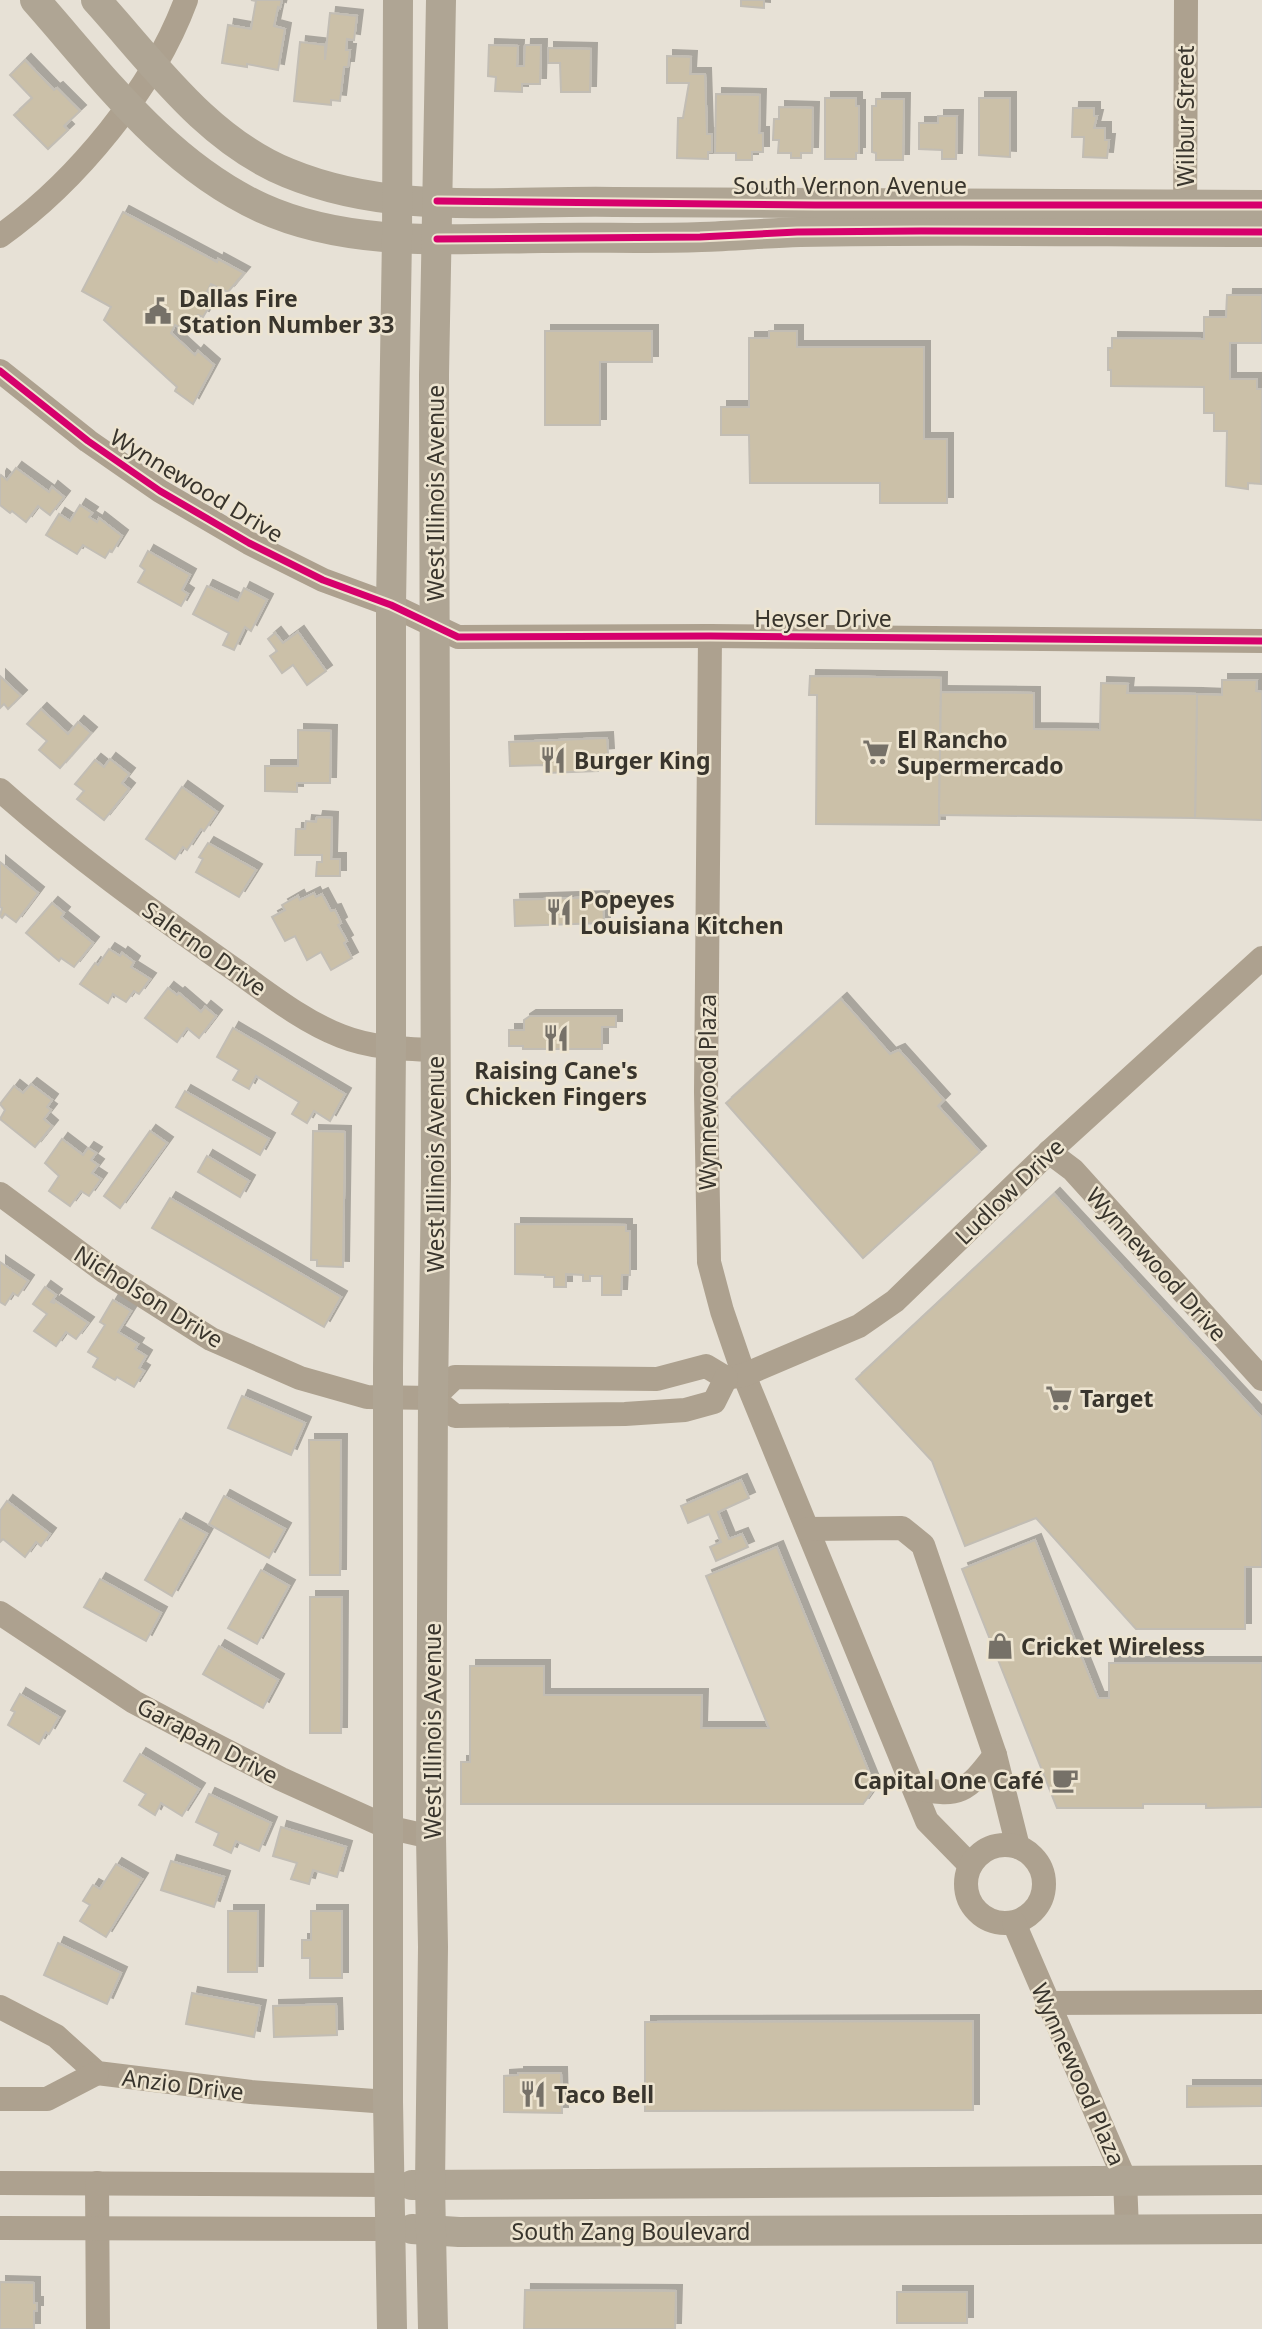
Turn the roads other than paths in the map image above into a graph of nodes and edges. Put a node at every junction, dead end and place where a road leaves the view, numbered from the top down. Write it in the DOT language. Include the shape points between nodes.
graph roads {
  1 [pos="35,0"];
  2 [pos="96,0"];
  3 [pos="186,0"];
  4 [pos="398,0"];
  5 [pos="441,0"];
  6 [pos="1186,0"];
  7 [pos="153,64"];
  8 [pos="127,105"];
  9 [pos="398,201"];
  10 [pos="437,201"];
  11 [pos="1262,205"];
  12 [pos="1185,218"];
  13 [pos="1262,232"];
  14 [pos="0,236"];
  15 [pos="397,237"];
  16 [pos="437,239"];
  17 [pos="0,371"];
  18 [pos="391,605"];
  19 [pos="436,626"];
  20 [pos="710,636"];
  21 [pos="1262,641"];
  22 [pos="0,790"];
  23 [pos="1262,958"];
  24 [pos="391,1049"];
  25 [pos="435,1050"];
  26 [pos="1049,1152"];
  27 [pos="0,1194"];
  28 [pos="735,1376"];
  29 [pos="1262,1379"];
  30 [pos="389,1398"];
  31 [pos="433,1398"];
  32 [pos="808,1529"];
  33 [pos="0,1613"];
  34 [pos="995,1755"];
  35 [pos="913,1786"];
  36 [pos="387,1827"];
  37 [pos="431,1837"];
  38 [pos="1018,1847"];
  39 [pos="970,1865"];
  40 [pos="1014,1923"];
  41 [pos="1047,2003"];
  42 [pos="1262,2003"];
  43 [pos="0,2007"];
  44 [pos="97,2073"];
  45 [pos="0,2099"];
  46 [pos="388,2102"];
  47 [pos="1125,2180"];
  48 [pos="1262,2180"];
  49 [pos="0,2183"];
  50 [pos="97,2183"];
  51 [pos="430,2184"];
  52 [pos="389,2185"];
  53 [pos="0,2228"];
  54 [pos="97,2228"];
  55 [pos="390,2229"];
  56 [pos="1127,2229"];
  57 [pos="1262,2229"];
  58 [pos="432,2230"];
  59 [pos="99,2329"];
  60 [pos="392,2329"];
  61 [pos="433,2329"];
  1 -- 8 [label="main road, South Vernon Avenue"];
  2 -- 7 [label="main road, South Vernon Avenue"];
  3 -- 7 [label="street"];
  4 -- 9 [label="main road, West Illinois Avenue"];
  5 -- 10 [label="main road, West Illinois Avenue"];
  6 -- 12 [label="street, Wilbur Street"];
  7 -- 8 [label="street"];
  7 -- 9 [label="main road, South Vernon Avenue" via="237,147 330,188"];
  8 -- 14 [label="street" via="87,158"];
  8 -- 15 [label="main road, South Vernon Avenue" via="204,176 264,209 341,230"];
  9 -- 10 [label="main road, South Vernon Avenue"];
  9 -- 15 [label="main road, West Illinois Avenue"];
  10 -- 12 [label="main road, South Vernon Avenue" via="815,205"];
  10 -- 16 [label="main road, West Illinois Avenue"];
  11 -- 12 [label="main road, South Vernon Avenue"];
  12 -- 13 [label="main road, South Vernon Avenue"];
  12 -- 16 [label="main road, South Vernon Avenue" via="921,231"];
  15 -- 16 [label="main road, South Vernon Avenue"];
  15 -- 18 [label="main road, West Illinois Avenue"];
  16 -- 19 [label="main road, West Illinois Avenue"];
  17 -- 18 [label="street, Wynnewood Drive" via="160,491 323,580"];
  18 -- 19 [label="street, Heyser Drive"];
  18 -- 24 [label="main road, West Illinois Avenue"];
  19 -- 20 [label="street, Heyser Drive" via="458,637"];
  19 -- 25 [label="main road, West Illinois Avenue"];
  20 -- 21 [label="street, Heyser Drive"];
  20 -- 28 [label="street, Wynnewood Plaza" via="709,1262"];
  22 -- 24 [label="street, Salerno Drive" via="142,904 302,1016 340,1036"];
  23 -- 26 [label="street, Ludlow Drive"];
  24 -- 25 [label="street, Salerno Drive"];
  24 -- 30 [label="main road, West Illinois Avenue"];
  25 -- 31 [label="main road, West Illinois Avenue"];
  26 -- 28 [label="street, Ludlow Drive" via="895,1301 859,1326"];
  26 -- 29 [label="street, Wynnewood Drive" via="1073,1170"];
  27 -- 30 [label="street, Nicholson Drive" via="104,1271 211,1339 300,1378"];
  28 -- 31 [label="street" via="706,1366 657,1379 456,1377"];
  28 -- 31 [label="street" via="714,1402 685,1410 455,1416"];
  28 -- 32 [label="street, Wynnewood Plaza"];
  30 -- 31 [label="street, Nicholson Drive"];
  30 -- 36 [label="main road, West Illinois Avenue"];
  31 -- 37 [label="main road, West Illinois Avenue"];
  32 -- 34 [label="street" via="902,1528 923,1545"];
  32 -- 35 [label="street, Wynnewood Plaza"];
  33 -- 36 [label="street, Garapan Drive" via="134,1702 281,1779"];
  34 -- 35 [label="street" via="975,1782 962,1790 938,1794"];
  34 -- 38 [label="street"];
  35 -- 39 [label="street, Wynnewood Plaza" via="927,1821"];
  36 -- 37 [label="street, Garapan Drive"];
  36 -- 46 [label="main road, West Illinois Avenue"];
  37 -- 51 [label="main road, West Illinois Avenue"];
  38 -- 39 [label="street" via="986,1849"];
  38 -- 40 [label="street" via="1042,1870 1043,1892 1033,1912"];
  39 -- 40 [label="street" via="966,1887 974,1908 992,1921"];
  40 -- 41 [label="street, Wynnewood Plaza"];
  41 -- 42 [label="street"];
  41 -- 47 [label="street, Wynnewood Plaza"];
  43 -- 44 [label="street, Anzio Drive" via="56,2036"];
  44 -- 45 [label="street" via="47,2099"];
  44 -- 46 [label="street, Anzio Drive" via="251,2092"];
  46 -- 52 [label="main road, West Illinois Avenue"];
  47 -- 48 [label="main road, South Zang Boulevard"];
  47 -- 51 [label="main road, South Zang Boulevard"];
  47 -- 56 [label="street, Wynnewood Plaza"];
  49 -- 50 [label="street, South Zang Boulevard"];
  50 -- 52 [label="street, South Zang Boulevard"];
  50 -- 54 [label="street"];
  51 -- 52 [label="main road, South Zang Boulevard"];
  51 -- 58 [label="main road, West Illinois Avenue"];
  52 -- 55 [label="main road, West Illinois Avenue"];
  53 -- 54 [label="street, South Zang Boulevard"];
  54 -- 55 [label="street, South Zang Boulevard"];
  54 -- 59 [label="street"];
  55 -- 58 [label="main road, South Zang Boulevard"];
  55 -- 60 [label="main road, West Illinois Avenue"];
  56 -- 57 [label="main road, South Zang Boulevard"];
  56 -- 58 [label="main road, South Zang Boulevard"];
  58 -- 61 [label="main road, West Illinois Avenue"];
}
